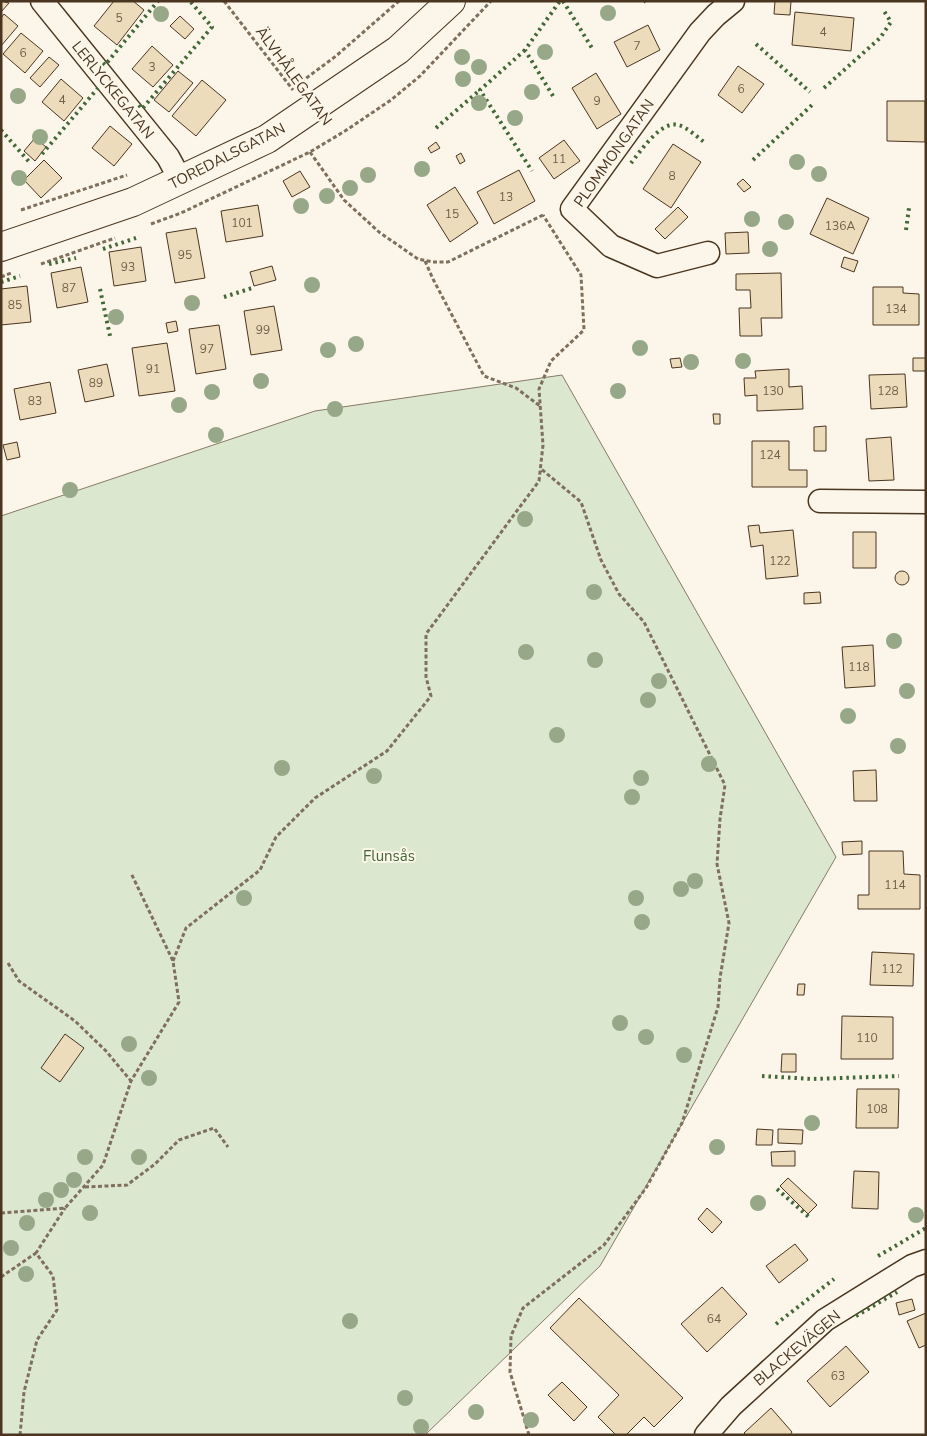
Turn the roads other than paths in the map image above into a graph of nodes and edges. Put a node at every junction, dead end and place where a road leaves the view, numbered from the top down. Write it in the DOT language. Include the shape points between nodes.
graph roads {
  1 [pos="42,1"];
  2 [pos="451,1"];
  3 [pos="733,1"];
  4 [pos="180,181"];
  5 [pos="1,247"];
  6 [pos="708,252"];
  7 [pos="820,502"];
  8 [pos="926,502"];
  9 [pos="926,1260"];
  10 [pos="706,1435"];
  1 -- 4 [label="street, LERLYCKEGATAN" via="168,157"];
  2 -- 4 [label="street, TOREDALSGATAN" via="398,50 308,112 266,139"];
  3 -- 6 [label="street, PLOMMONGATAN" via="700,32 572,209 611,246 657,266"];
  4 -- 5 [label="street, TOREDALSGATAN" via="132,202"];
  7 -- 8 [label="street"];
  9 -- 10 [label="street, BLACKEVÄGEN" via="825,1320 730,1406"];
}
